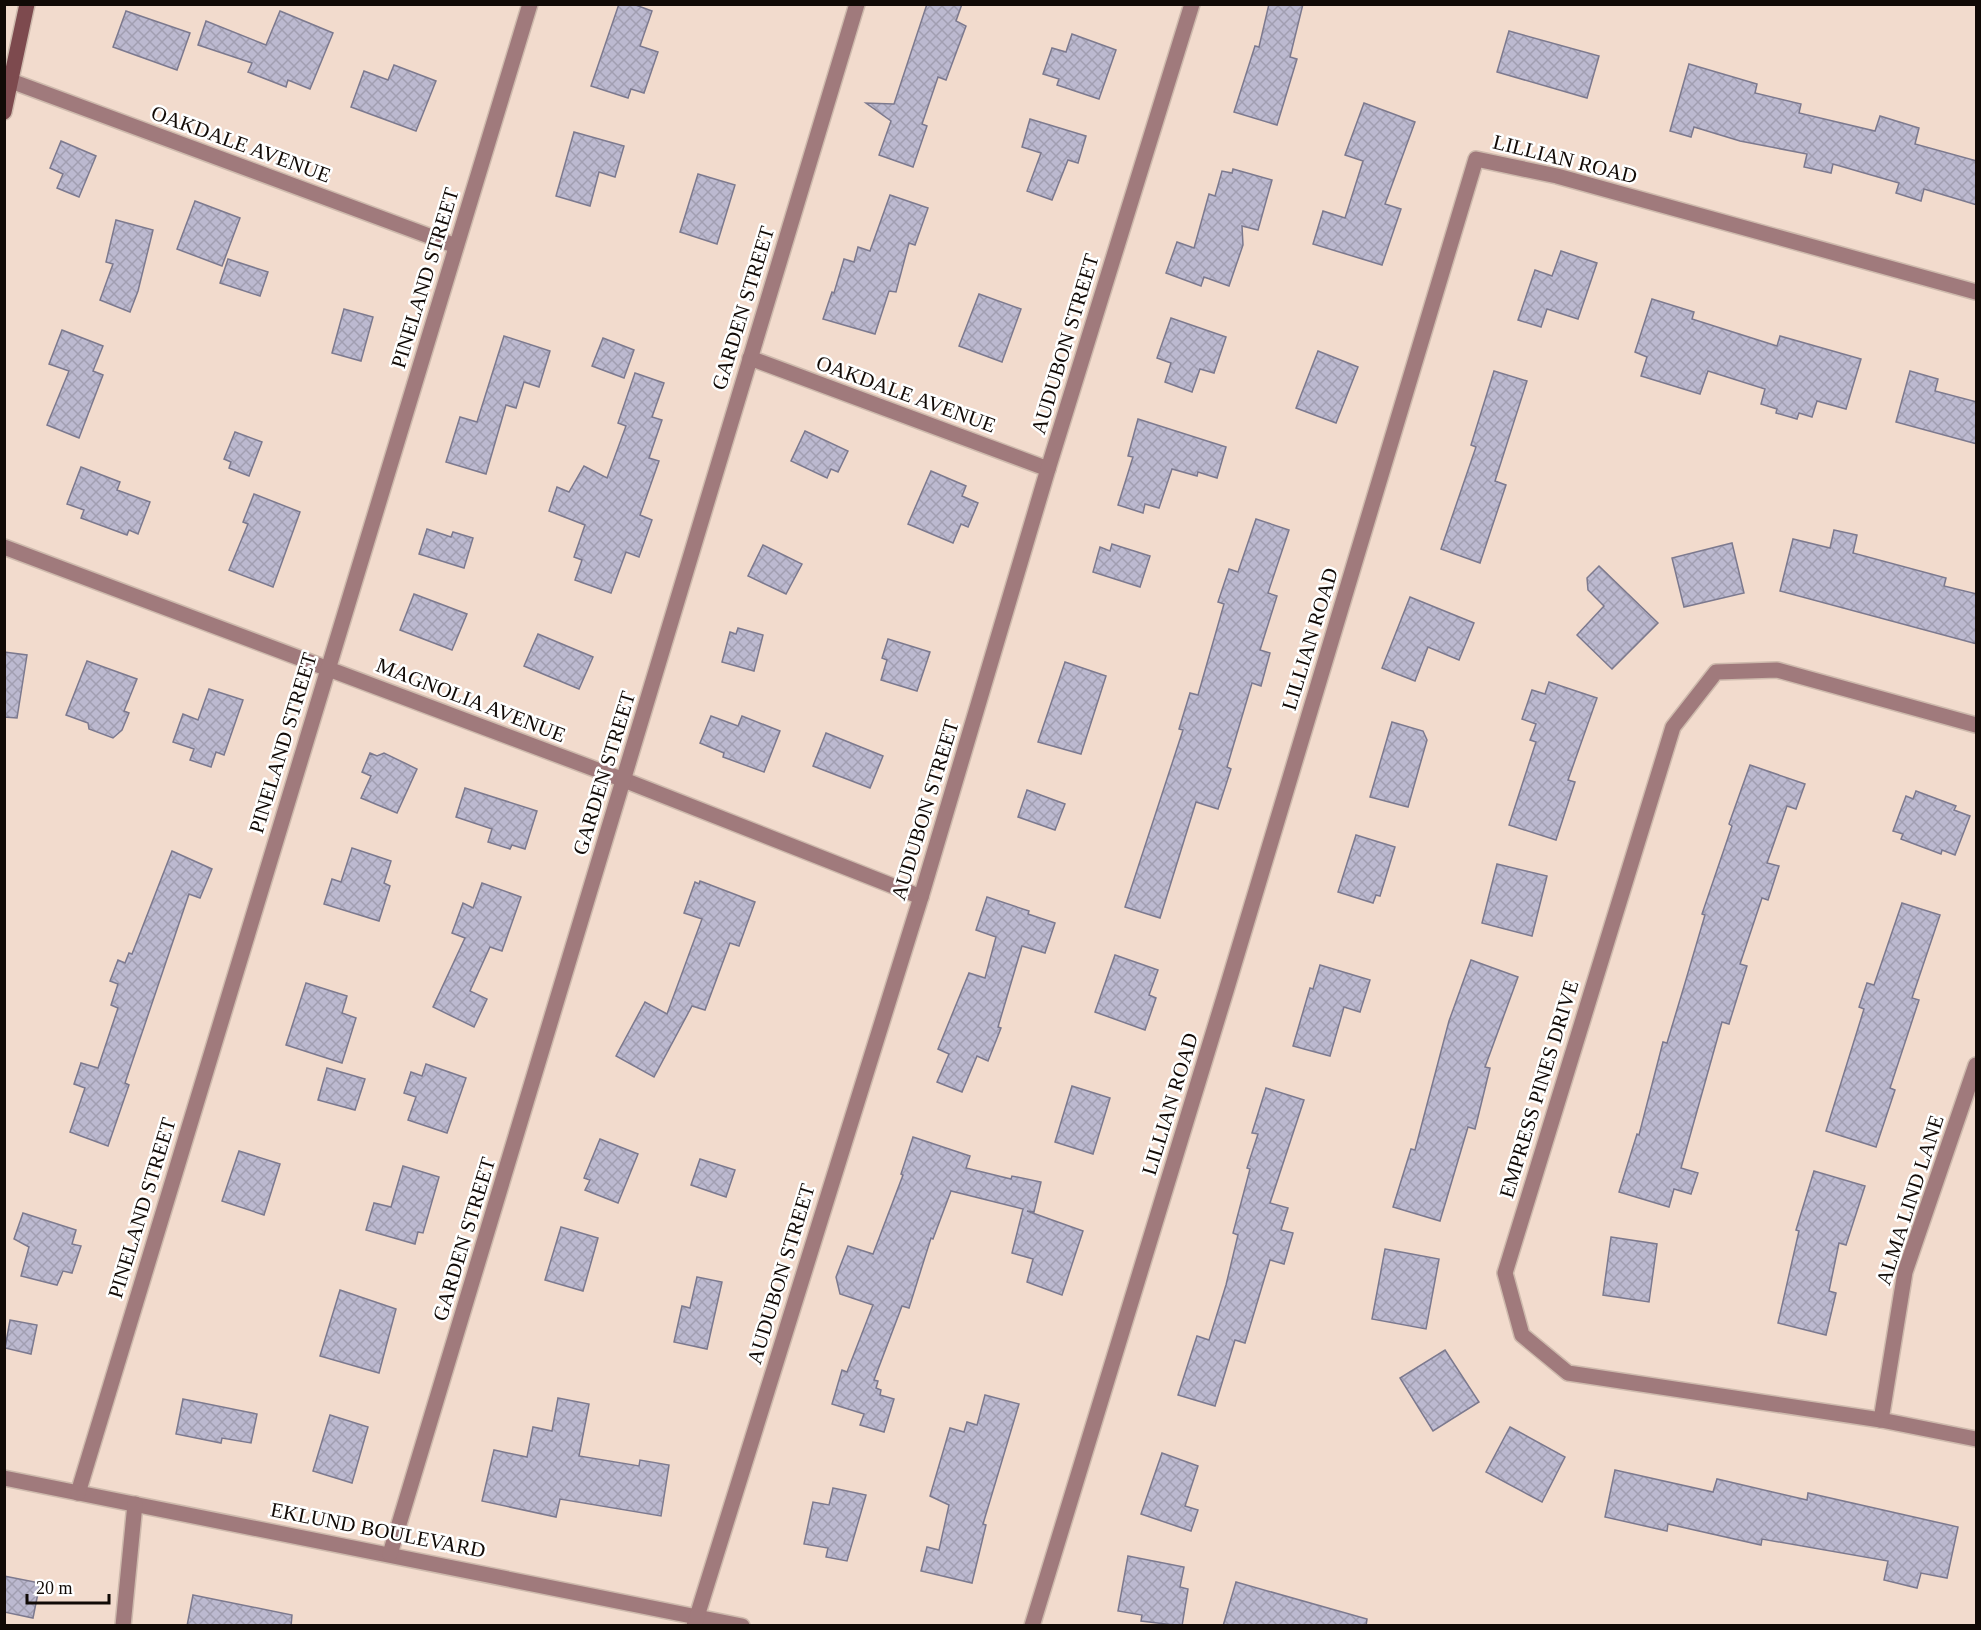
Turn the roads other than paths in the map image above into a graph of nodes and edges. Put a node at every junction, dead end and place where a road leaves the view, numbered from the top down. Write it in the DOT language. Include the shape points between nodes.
graph roads {
  1 [pos="27,4"];
  2 [pos="530,4"];
  3 [pos="857,4"];
  4 [pos="1192,4"];
  5 [pos="11,81"];
  6 [pos="4,112"];
  7 [pos="456,246"];
  8 [pos="1977,291"];
  9 [pos="750,358"];
  10 [pos="1048,469"];
  11 [pos="4,547"];
  12 [pos="328,668"];
  13 [pos="1977,725"];
  14 [pos="624,780"];
  15 [pos="921,897"];
  16 [pos="1975,1075"];
  17 [pos="1881,1420"];
  18 [pos="1977,1439"];
  19 [pos="4,1478"];
  20 [pos="78,1493"];
  21 [pos="135,1504"];
  22 [pos="390,1554"];
  23 [pos="695,1621"];
  24 [pos="123,1626"];
  25 [pos="742,1626"];
  26 [pos="1032,1626"];
  1 -- 5 [label="street"];
  2 -- 7 [label="street, PINELAND STREET"];
  3 -- 9 [label="street, GARDEN STREET"];
  4 -- 10 [label="street, AUDUBON STREET"];
  5 -- 6 [label="street"];
  5 -- 7 [label="street, OAKDALE AVENUE"];
  7 -- 12 [label="street, PINELAND STREET"];
  8 -- 26 [label="street, LILLIAN ROAD" via="1557,176 1476,159"];
  9 -- 10 [label="street, OAKDALE AVENUE"];
  9 -- 14 [label="street, GARDEN STREET"];
  10 -- 15 [label="street, AUDUBON STREET"];
  11 -- 12 [label="street, MAGNOLIA AVENUE"];
  12 -- 14 [label="street, MAGNOLIA AVENUE"];
  12 -- 20 [label="street, PINELAND STREET"];
  13 -- 17 [label="street, EMPRESS PINES DRIVE" via="1777,669 1716,672 1673,727 1504,1273 1522,1335 1568,1373"];
  14 -- 15 [label="street, MAGNOLIA AVENUE"];
  14 -- 22 [label="street, GARDEN STREET"];
  15 -- 23 [label="street, AUDUBON STREET"];
  16 -- 17 [label="street, ALMA LIND LANE" via="1905,1272"];
  17 -- 18 [label="street, EMPRESS PINES DRIVE"];
  19 -- 20 [label="street, EKLUND BOULEVARD"];
  20 -- 21 [label="street, EKLUND BOULEVARD"];
  21 -- 22 [label="street, EKLUND BOULEVARD"];
  21 -- 24 [label="street"];
  22 -- 23 [label="street, EKLUND BOULEVARD"];
  23 -- 25 [label="street, EKLUND BOULEVARD"];
}
